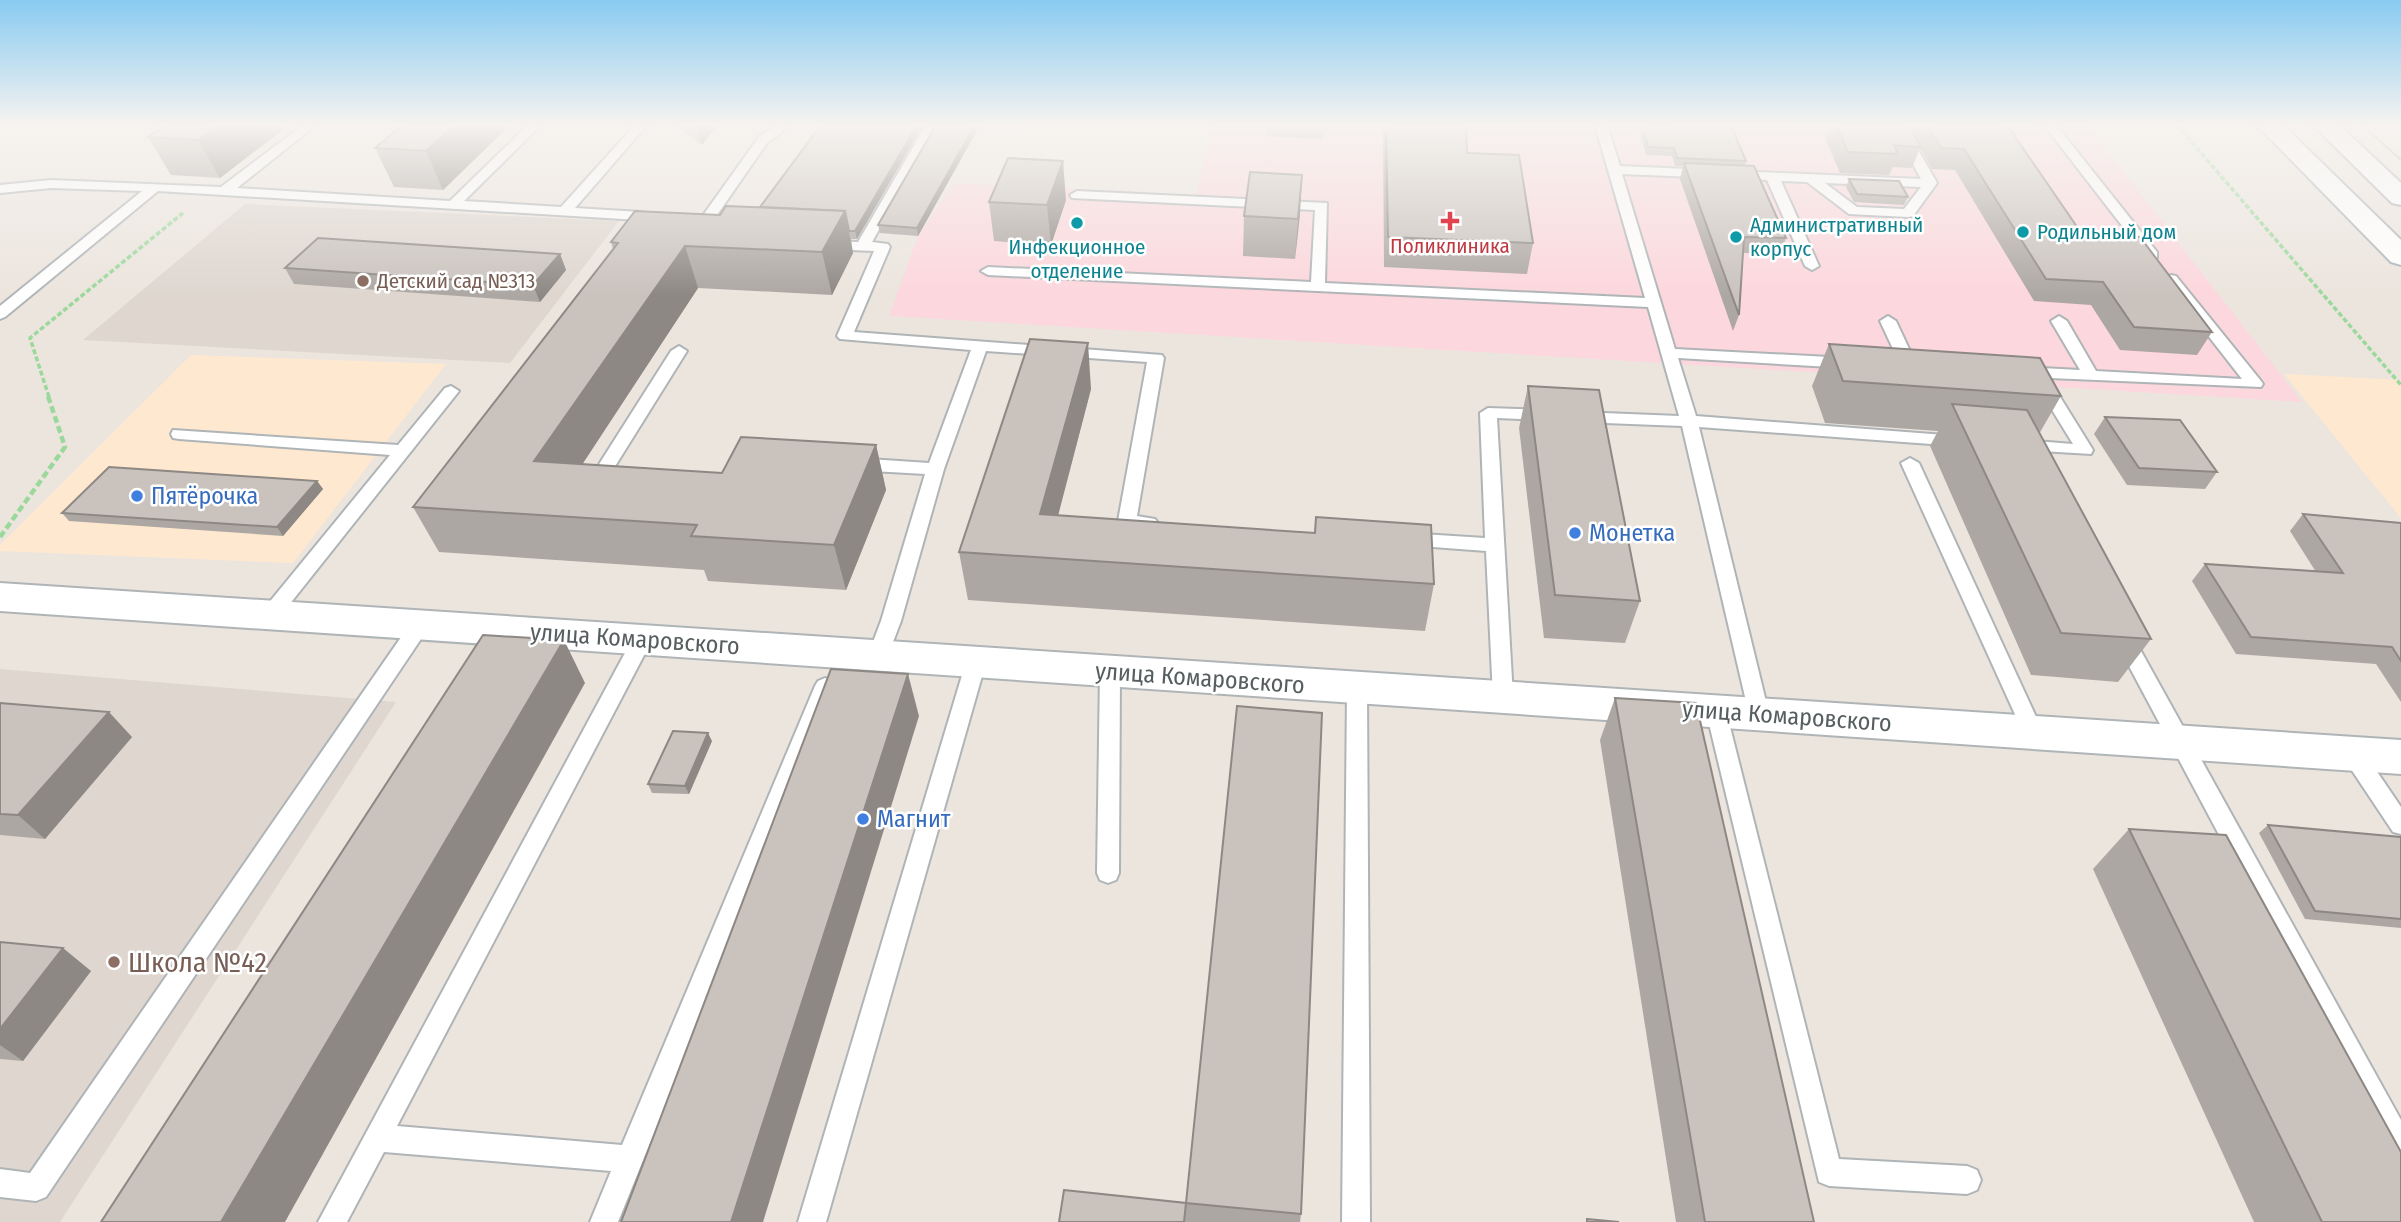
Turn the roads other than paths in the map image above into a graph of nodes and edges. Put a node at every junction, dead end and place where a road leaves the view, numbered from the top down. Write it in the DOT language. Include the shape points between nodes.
graph roads {
  1 [pos="230,182"];
  2 [pos="477,182"];
  3 [pos="590,182"];
  4 [pos="731,182"];
  5 [pos="899,182"];
  6 [pos="1617,182"];
  7 [pos="1775,182"];
  8 [pos="1815,182"];
  9 [pos="1907,182"];
  10 [pos="2095,182"];
  11 [pos="2326,182"];
  12 [pos="2385,182"];
  13 [pos="1930,183"];
  14 [pos="155,187"];
  15 [pos="0,189"];
  16 [pos="216,192"];
  17 [pos="1077,195"];
  18 [pos="2401,197"];
  19 [pos="452,206"];
  20 [pos="563,213"];
  21 [pos="810,244"];
  22 [pos="863,246"];
  23 [pos="2401,256"];
  24 [pos="1812,266"];
  25 [pos="988,271"];
  26 [pos="1318,287"];
  27 [pos="1652,303"];
  28 [pos="0,314"];
  29 [pos="1888,321"];
  30 [pos="2059,321"];
  31 [pos="980,345"];
  32 [pos="679,351"];
  33 [pos="1667,353"];
  34 [pos="1869,364"];
  35 [pos="1909,366"];
  36 [pos="2013,372"];
  37 [pos="2091,376"];
  38 [pos="451,391"];
  39 [pos="2049,393"];
  40 [pos="1689,421"];
  41 [pos="179,434"];
  42 [pos="1975,442"];
  43 [pos="2003,444"];
  44 [pos="404,451"];
  45 [pos="838,463"];
  46 [pos="1910,463"];
  47 [pos="935,469"];
  48 [pos="623,482"];
  49 [pos="1168,524"];
  50 [pos="1386,538"];
  51 [pos="1496,545"];
  52 [pos="0,597"];
  53 [pos="270,615"];
  54 [pos="420,625"];
  55 [pos="2118,626"];
  56 [pos="642,640"];
  57 [pos="838,653"];
  58 [pos="878,655"];
  59 [pos="976,662"];
  60 [pos="1110,672"];
  61 [pos="1357,690"];
  62 [pos="1503,697"];
  63 [pos="1716,711"];
  64 [pos="1759,714"];
  65 [pos="2033,732"];
  66 [pos="2179,742"];
  67 [pos="2353,754"];
  68 [pos="2401,757"];
  69 [pos="2401,825"];
  70 [pos="1108,873"];
  71 [pos="377,1138"];
  72 [pos="2401,1147"];
  73 [pos="630,1159"];
  74 [pos="1967,1180"];
  75 [pos="0,1183"];
  76 [pos="332,1222"];
  77 [pos="604,1222"];
  78 [pos="812,1222"];
  79 [pos="1356,1222"];
  1 -- 16 [label="lane"];
  2 -- 19 [label="lane"];
  3 -- 20 [label="lane"];
  4 -- 20 [label="lane" via="689,236 641,216"];
  5 -- 22 [label="lane"];
  6 -- 27 [label="lane"];
  7 -- 24 [label="lane"];
  8 -- 13 [label="lane" via="1854,211 1908,213"];
  9 -- 13 [label="lane"];
  10 -- 37 [label="lane" via="2255,384"];
  11 -- 23 [label="street"];
  12 -- 18 [label="street"];
  14 -- 15 [label="lane" via="51,184"];
  14 -- 16 [label="lane"];
  14 -- 28 [label="lane"];
  16 -- 19 [label="lane"];
  17 -- 26 [label="lane" via="1321,206"];
  19 -- 20 [label="lane"];
  21 -- 22 [label="lane"];
  22 -- 31 [label="lane" via="883,247 845,336"];
  25 -- 26 [label="lane"];
  26 -- 27 [label="lane"];
  27 -- 33 [label="lane"];
  29 -- 35 [label="lane"];
  30 -- 37 [label="lane"];
  31 -- 47 [label="lane"];
  31 -- 49 [label="lane" via="1156,358 1126,521"];
  32 -- 48 [label="lane" via="598,480"];
  33 -- 34 [label="lane"];
  33 -- 40 [label="lane"];
  36 -- 37 [label="lane"];
  38 -- 44 [label="lane"];
  39 -- 43 [label="lane" via="2085,450"];
  40 -- 42 [label="lane"];
  40 -- 51 [label="lane" via="1488,413"];
  40 -- 64 [label="lane"];
  41 -- 44 [label="lane"];
  44 -- 53 [label="lane"];
  45 -- 47 [label="lane"];
  46 -- 65 [label="lane"];
  47 -- 58 [label="lane"];
  50 -- 51 [label="lane"];
  51 -- 62 [label="lane"];
  52 -- 53 [label="street, улица Комаровского"];
  53 -- 54 [label="street, улица Комаровского"];
  54 -- 56 [label="street, улица Комаровского"];
  54 -- 75 [label="lane" via="36,1187"];
  55 -- 66 [label="lane"];
  56 -- 57 [label="street, улица Комаровского"];
  56 -- 71 [label="lane"];
  57 -- 58 [label="street, улица Комаровского"];
  57 -- 73 [label="lane"];
  58 -- 59 [label="street, улица Комаровского"];
  59 -- 60 [label="street, улица Комаровского"];
  59 -- 78 [label="lane"];
  60 -- 61 [label="street, улица Комаровского"];
  60 -- 70 [label="lane"];
  61 -- 62 [label="street, улица Комаровского"];
  61 -- 79 [label="lane"];
  62 -- 63 [label="street, улица Комаровского"];
  63 -- 64 [label="street, улица Комаровского"];
  63 -- 74 [label="lane" via="1829,1172"];
  64 -- 65 [label="street, улица Комаровского"];
  65 -- 66 [label="street, улица Комаровского"];
  66 -- 67 [label="street, улица Комаровского"];
  66 -- 72 [label="lane"];
  67 -- 68 [label="street, улица Комаровского"];
  67 -- 69 [label="lane"];
  71 -- 73 [label="lane"];
  71 -- 76 [label="lane"];
  73 -- 77 [label="lane"];
}
